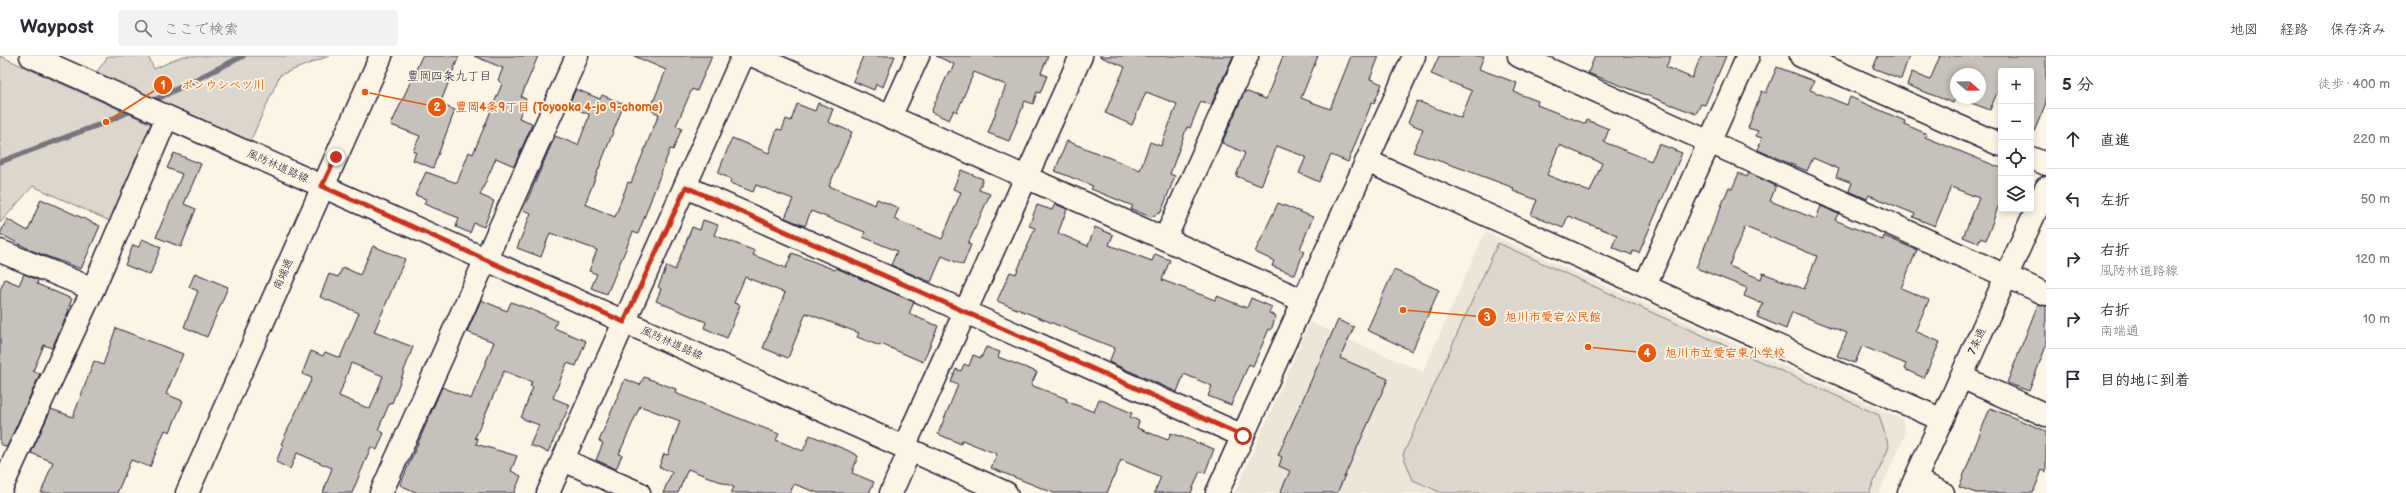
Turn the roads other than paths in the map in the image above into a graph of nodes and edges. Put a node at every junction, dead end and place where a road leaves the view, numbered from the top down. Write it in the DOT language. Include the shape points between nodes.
graph roads {
  1 [pos="31,56"];
  2 [pos="381,56"];
  3 [pos="576,56"];
  4 [pos="743,56"];
  5 [pos="754,56"];
  6 [pos="918,56"];
  7 [pos="1081,56"];
  8 [pos="1247,56"];
  9 [pos="1414,56"];
  10 [pos="1519,56"];
  11 [pos="1748,56"];
  12 [pos="1801,56"];
  13 [pos="164,116"];
  14 [pos="890,117"];
  15 [pos="1709,143"];
  16 [pos="1998,143"];
  17 [pos="2034,159"];
  18 [pos="1367,161"];
  19 [pos="2046,164"];
  20 [pos="1026,178"];
  21 [pos="322,186"];
  22 [pos="686,187"];
  23 [pos="2046,188"];
  24 [pos="1165,239"];
  25 [pos="0,250"];
  26 [pos="486,260"];
  27 [pos="2006,277"];
  28 [pos="1645,285"];
  29 [pos="93,289"];
  30 [pos="2046,294"];
  31 [pos="1304,300"];
  32 [pos="966,312"];
  33 [pos="624,322"];
  34 [pos="1961,377"];
  35 [pos="2046,415"];
  36 [pos="1942,420"];
  37 [pos="1243,436"];
  38 [pos="907,449"];
  39 [pos="563,460"];
  40 [pos="1912,487"];
  41 [pos="0,491"];
  42 [pos="187,493"];
  43 [pos="381,493"];
  44 [pos="548,493"];
  45 [pos="639,493"];
  46 [pos="891,493"];
  47 [pos="1006,493"];
  48 [pos="1217,493"];
  49 [pos="1943,493"];
  1 -- 13 [label="street, 風防林道路線"];
  2 -- 21 [label="street, 南端通"];
  3 -- 26 [label="street"];
  4 -- 22 [label="street"];
  5 -- 14 [label="street"];
  6 -- 14 [label="street"];
  7 -- 20 [label="street"];
  8 -- 24 [label="street"];
  9 -- 18 [label="street"];
  10 -- 15 [label="street"];
  11 -- 15 [label="street"];
  12 -- 16 [label="street"];
  13 -- 21 [label="street, 風防林道路線"];
  13 -- 29 [label="street"];
  14 -- 20 [label="street"];
  15 -- 27 [label="street"];
  15 -- 28 [label="street"];
  17 -- 19 [label="street"];
  18 -- 28 [label="street"];
  18 -- 31 [label="street"];
  20 -- 24 [label="street"];
  20 -- 32 [label="street"];
  21 -- 26 [label="street, 風防林道路線"];
  21 -- 42 [label="street, 南端通"];
  22 -- 32 [label="street"];
  22 -- 33 [label="street"];
  23 -- 27 [label="street, 7条通"];
  24 -- 31 [label="street"];
  25 -- 29 [label="street"];
  26 -- 33 [label="street, 風防林道路線"];
  26 -- 43 [label="street"];
  27 -- 30 [label="street"];
  27 -- 34 [label="street, 7条通"];
  28 -- 36 [label="street"];
  29 -- 41 [label="street"];
  31 -- 37 [label="street"];
  32 -- 37 [label="street"];
  32 -- 38 [label="street"];
  33 -- 38 [label="street, 風防林道路線"];
  33 -- 39 [label="street"];
  34 -- 35 [label="street"];
  34 -- 36 [label="street, 7条通"];
  36 -- 40 [label="street, 7条通"];
  37 -- 48 [label="street"];
  38 -- 46 [label="street"];
  38 -- 47 [label="street, 風防林道路線"];
  39 -- 44 [label="street"];
  39 -- 45 [label="street"];
  40 -- 49 [label="street"];
}
